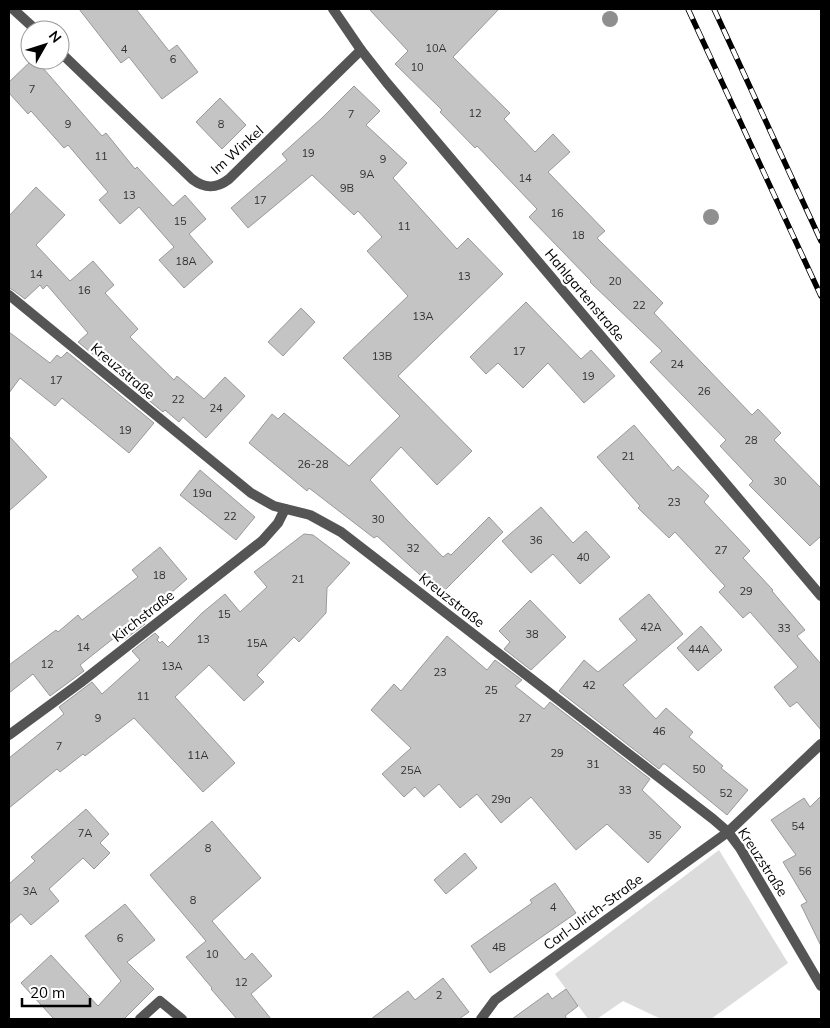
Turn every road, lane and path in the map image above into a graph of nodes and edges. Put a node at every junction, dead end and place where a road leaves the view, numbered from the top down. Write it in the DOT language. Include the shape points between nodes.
graph roads {
  1 [pos="13,9"];
  2 [pos="333,9"];
  3 [pos="25,20"];
  4 [pos="361,50"];
  5 [pos="70,62"];
  6 [pos="9,295"];
  7 [pos="285,509"];
  8 [pos="821,596"];
  9 [pos="9,735"];
  10 [pos="821,744"];
  11 [pos="728,832"];
  12 [pos="821,986"];
  13 [pos="140,1019"];
  14 [pos="182,1019"];
  15 [pos="481,1019"];
  1 -- 3 [label="street"];
  2 -- 4 [label="street, Hahlgartenstraße"];
  4 -- 5 [label="street, Im Winkel" via="229,179 214,187 199,185 192,179"];
  4 -- 8 [label="street, Hahlgartenstraße"];
  6 -- 7 [label="street, Kreuzstraße" via="246,488 264,501"];
  7 -- 9 [label="street, Kirchstraße" via="278,524 262,541"];
  7 -- 11 [label="street, Kreuzstraße" via="310,515 341,532"];
  10 -- 11 [label="street"];
  11 -- 12 [label="street, Kreuzstraße"];
  11 -- 15 [label="street, Carl-Ulrich-Straße" via="495,1000"];
  13 -- 14 [label="street" via="160,1002"];
}
